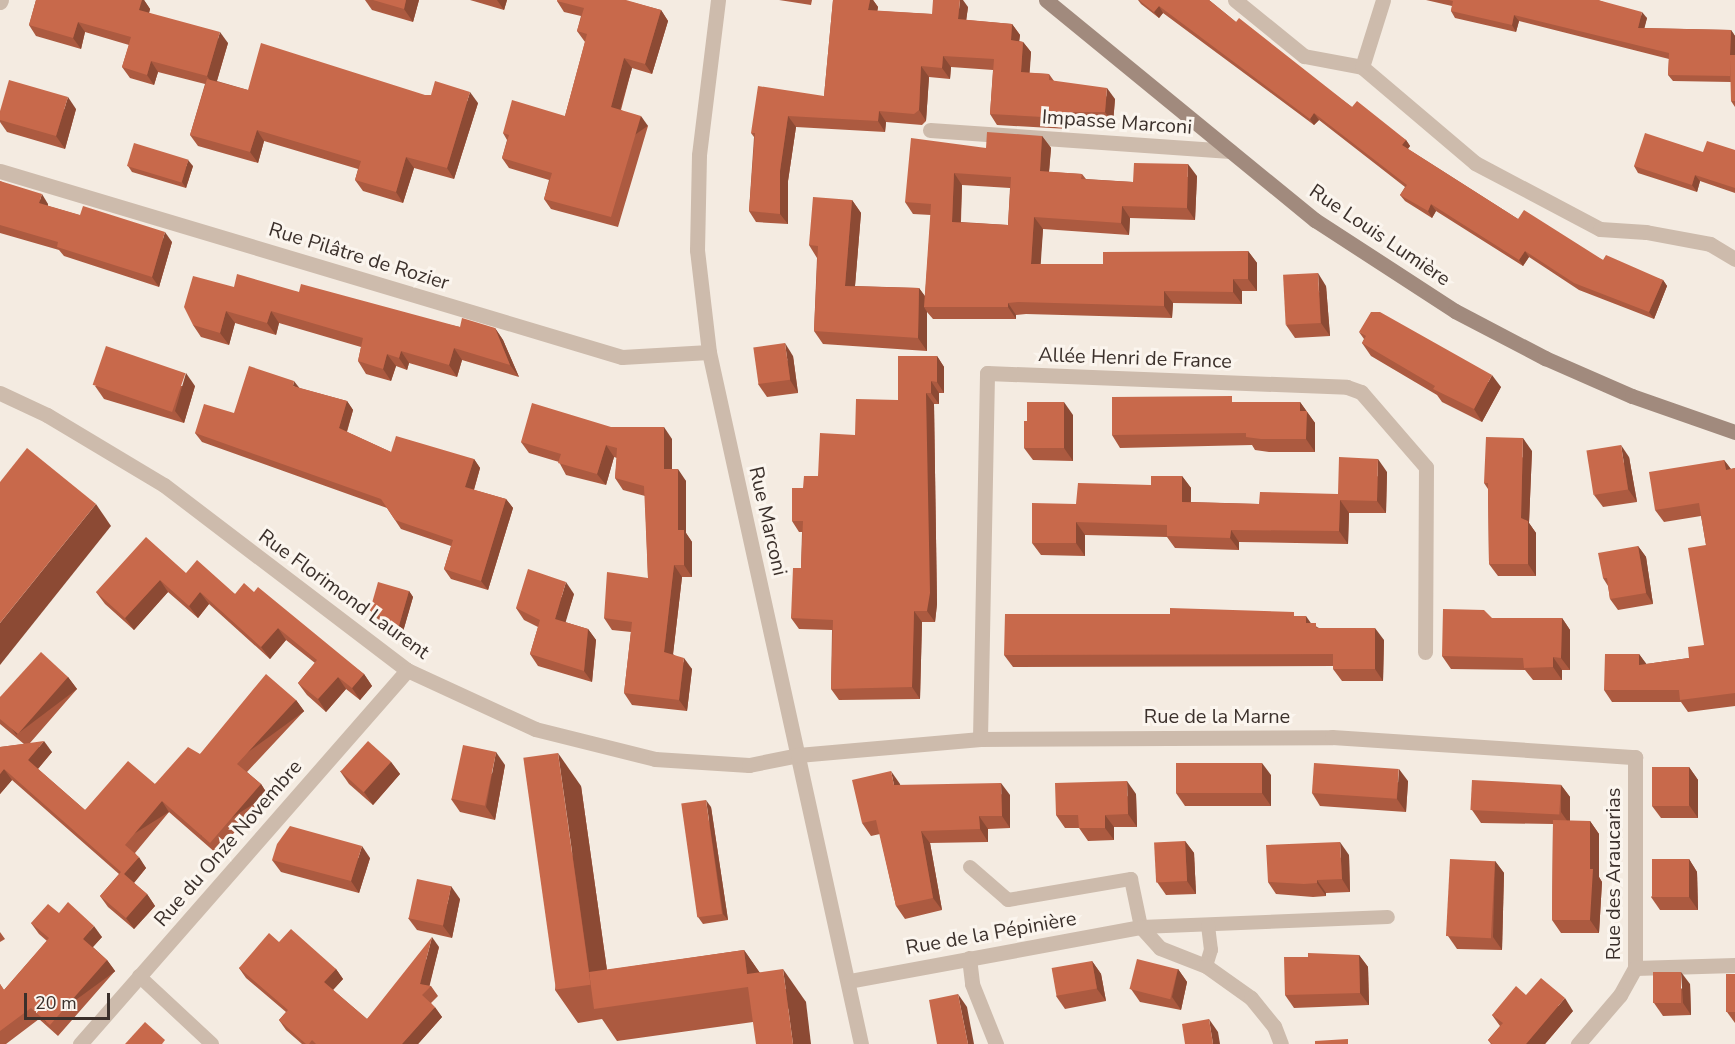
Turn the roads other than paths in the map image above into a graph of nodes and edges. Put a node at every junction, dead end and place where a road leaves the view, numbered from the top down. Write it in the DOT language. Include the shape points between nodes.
graph roads {
  1 [pos="718,0"];
  2 [pos="1046,0"];
  3 [pos="1235,0"];
  4 [pos="1383,0"];
  5 [pos="1362,67"];
  6 [pos="930,130"];
  7 [pos="1230,151"];
  8 [pos="0,171"];
  9 [pos="1735,259"];
  10 [pos="709,352"];
  11 [pos="0,393"];
  12 [pos="1735,432"];
  13 [pos="1425,652"];
  14 [pos="407,670"];
  15 [pos="980,739"];
  16 [pos="798,754"];
  17 [pos="1635,757"];
  18 [pos="970,867"];
  19 [pos="1388,917"];
  20 [pos="1208,925"];
  21 [pos="1141,927"];
  22 [pos="969,958"];
  23 [pos="1735,965"];
  24 [pos="1206,966"];
  25 [pos="1635,968"];
  26 [pos="138,976"];
  27 [pos="849,981"];
  28 [pos="80,1044"];
  29 [pos="212,1044"];
  30 [pos="861,1044"];
  31 [pos="996,1044"];
  32 [pos="1281,1044"];
  33 [pos="1578,1044"];
  1 -- 10 [label="street, Rue Marconi" via="699,155 697,250"];
  2 -- 7 [label="main road, Rue Louis Lumière"];
  3 -- 5 [label="street" via="1304,56"];
  4 -- 5 [label="street"];
  5 -- 9 [label="street" via="1475,163 1600,229 1646,232 1710,244"];
  6 -- 7 [label="street, Impasse Marconi"];
  7 -- 12 [label="main road, Rue Louis Lumière" via="1316,220 1455,311 1545,358 1621,391"];
  8 -- 10 [label="street, Rue Pilâtre de Rozier" via="622,357"];
  10 -- 16 [label="street, Rue Marconi"];
  11 -- 14 [label="street, Rue Florimond Laurent" via="47,415 164,485"];
  13 -- 15 [label="street, Allée Henri de France" via="1426,467 1361,392 1347,387 987,374"];
  14 -- 16 [label="street, Rue Florimond Laurent" via="536,729 655,759 748,765"];
  14 -- 26 [label="street, Rue du Onze Novembre"];
  15 -- 16 [label="street, Rue de la Marne"];
  15 -- 17 [label="street, Rue de la Marne" via="1332,737"];
  16 -- 27 [label="street, Rue Marconi"];
  17 -- 25 [label="street, Rue des Araucarias"];
  18 -- 21 [label="lane" via="1008,900 1131,879"];
  19 -- 20 [label="lane, Rue de la Pépinière"];
  20 -- 21 [label="lane, Rue de la Pépinière"];
  20 -- 24 [label="lane" via="1211,950"];
  21 -- 22 [label="street, Rue de la Pépinière"];
  21 -- 24 [label="street" via="1160,948"];
  22 -- 27 [label="street, Rue de la Pépinière"];
  22 -- 31 [label="street" via="972,984"];
  23 -- 25 [label="street"];
  24 -- 32 [label="street" via="1251,998 1274,1026"];
  25 -- 33 [label="street, Rue des Araucarias" via="1620,995"];
  26 -- 28 [label="street, Rue du Onze Novembre"];
  26 -- 29 [label="lane"];
  27 -- 30 [label="street, Rue Marconi"];
}
